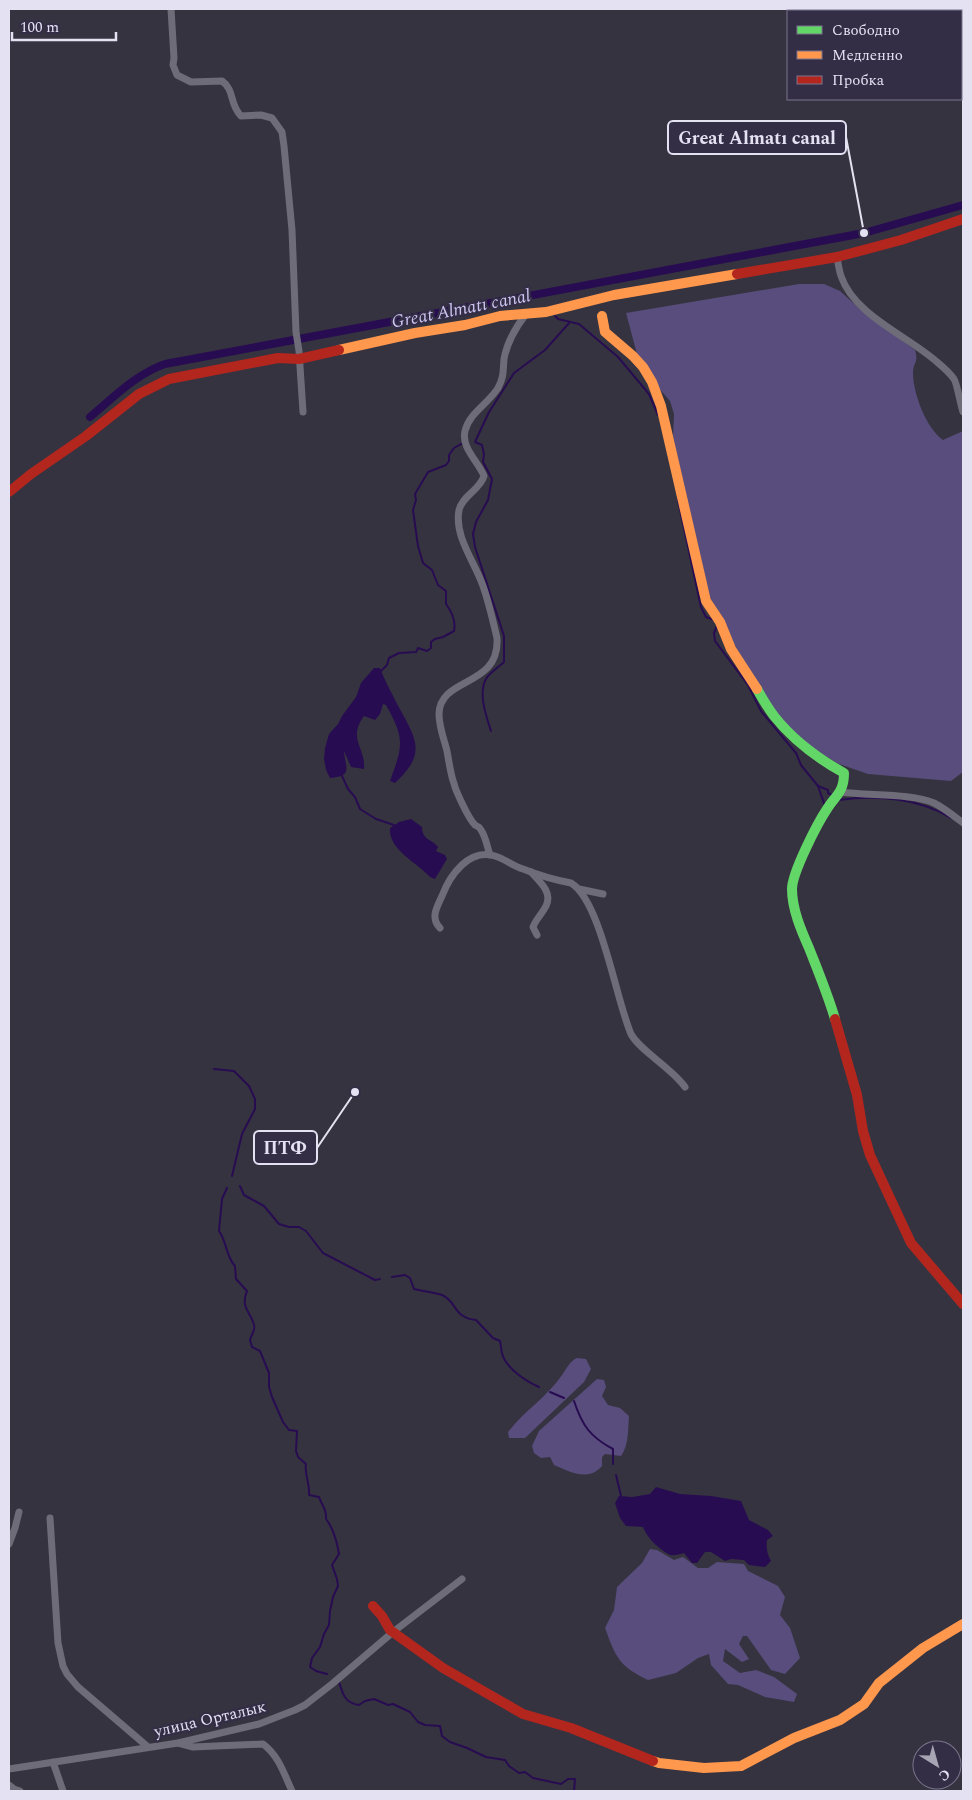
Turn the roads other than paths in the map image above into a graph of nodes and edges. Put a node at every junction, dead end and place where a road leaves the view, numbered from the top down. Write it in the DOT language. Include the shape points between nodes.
graph roads {
  1 [pos="171,9"];
  2 [pos="963,219"];
  3 [pos="837,257"];
  4 [pos="526,314"];
  5 [pos="500,316"];
  6 [pos="602,316"];
  7 [pos="514,331"];
  8 [pos="300,355"];
  9 [pos="304,412"];
  10 [pos="963,412"];
  11 [pos="9,492"];
  12 [pos="841,792"];
  13 [pos="963,822"];
  14 [pos="490,855"];
  15 [pos="530,872"];
  16 [pos="579,889"];
  17 [pos="604,894"];
  18 [pos="440,928"];
  19 [pos="537,935"];
  20 [pos="685,1087"];
  21 [pos="963,1304"];
  22 [pos="19,1512"];
  23 [pos="50,1518"];
  24 [pos="9,1544"];
  25 [pos="462,1579"];
  26 [pos="373,1606"];
  27 [pos="963,1624"];
  28 [pos="393,1632"];
  29 [pos="178,1743"];
  30 [pos="148,1747"];
  31 [pos="53,1762"];
  32 [pos="9,1769"];
  33 [pos="63,1791"];
  34 [pos="292,1791"];
  1 -- 8 [label="street" via="173,65 177,75 191,82 222,81 241,116 272,118 282,132"];
  2 -- 3 [label="street"];
  3 -- 4 [label="street" via="614,295 566,308"];
  3 -- 10 [label="street" via="841,277 860,307 930,356 953,378"];
  4 -- 5 [label="street"];
  4 -- 7 [label="street"];
  5 -- 7 [label="street"];
  5 -- 8 [label="street"];
  6 -- 12 [label="street" via="607,336 636,359 648,375 662,405 706,601 720,622 731,649 774,716 805,748 844,773"];
  7 -- 14 [label="street" via="504,358 501,383 469,422 465,432 465,442 484,476 459,511 460,532 483,584 498,645 490,666 453,690 442,701 440,714 452,784 475,825 481,829"];
  8 -- 9 [label="street"];
  8 -- 11 [label="street" via="181,376 159,383 139,394"];
  12 -- 13 [label="street" via="934,803"];
  12 -- 21 [label="street" via="827,810 796,870 792,888 794,904 830,1003 870,1155 911,1243"];
  14 -- 15 [label="street"];
  14 -- 18 [label="street" via="476,855 456,871 435,914"];
  15 -- 16 [label="street"];
  15 -- 19 [label="street" via="544,885 547,893 546,906 533,927"];
  16 -- 17 [label="street"];
  16 -- 20 [label="street" via="608,957 632,1036"];
  22 -- 24 [label="street"];
  23 -- 30 [label="street" via="58,1643 63,1666 78,1688"];
  25 -- 28 [label="street, улица Орталык"];
  26 -- 28 [label="street"];
  27 -- 28 [label="street" via="923,1648 880,1683 854,1712 741,1766 723,1768 660,1763 571,1728 523,1714 443,1668"];
  28 -- 29 [label="street, улица Орталык" via="305,1705 260,1724"];
  29 -- 30 [label="street, улица Орталык"];
  29 -- 34 [label="street" via="194,1747 263,1744 282,1768"];
  30 -- 31 [label="street, улица Орталык"];
  31 -- 32 [label="street, улица Орталык"];
  31 -- 33 [label="street"];
}
